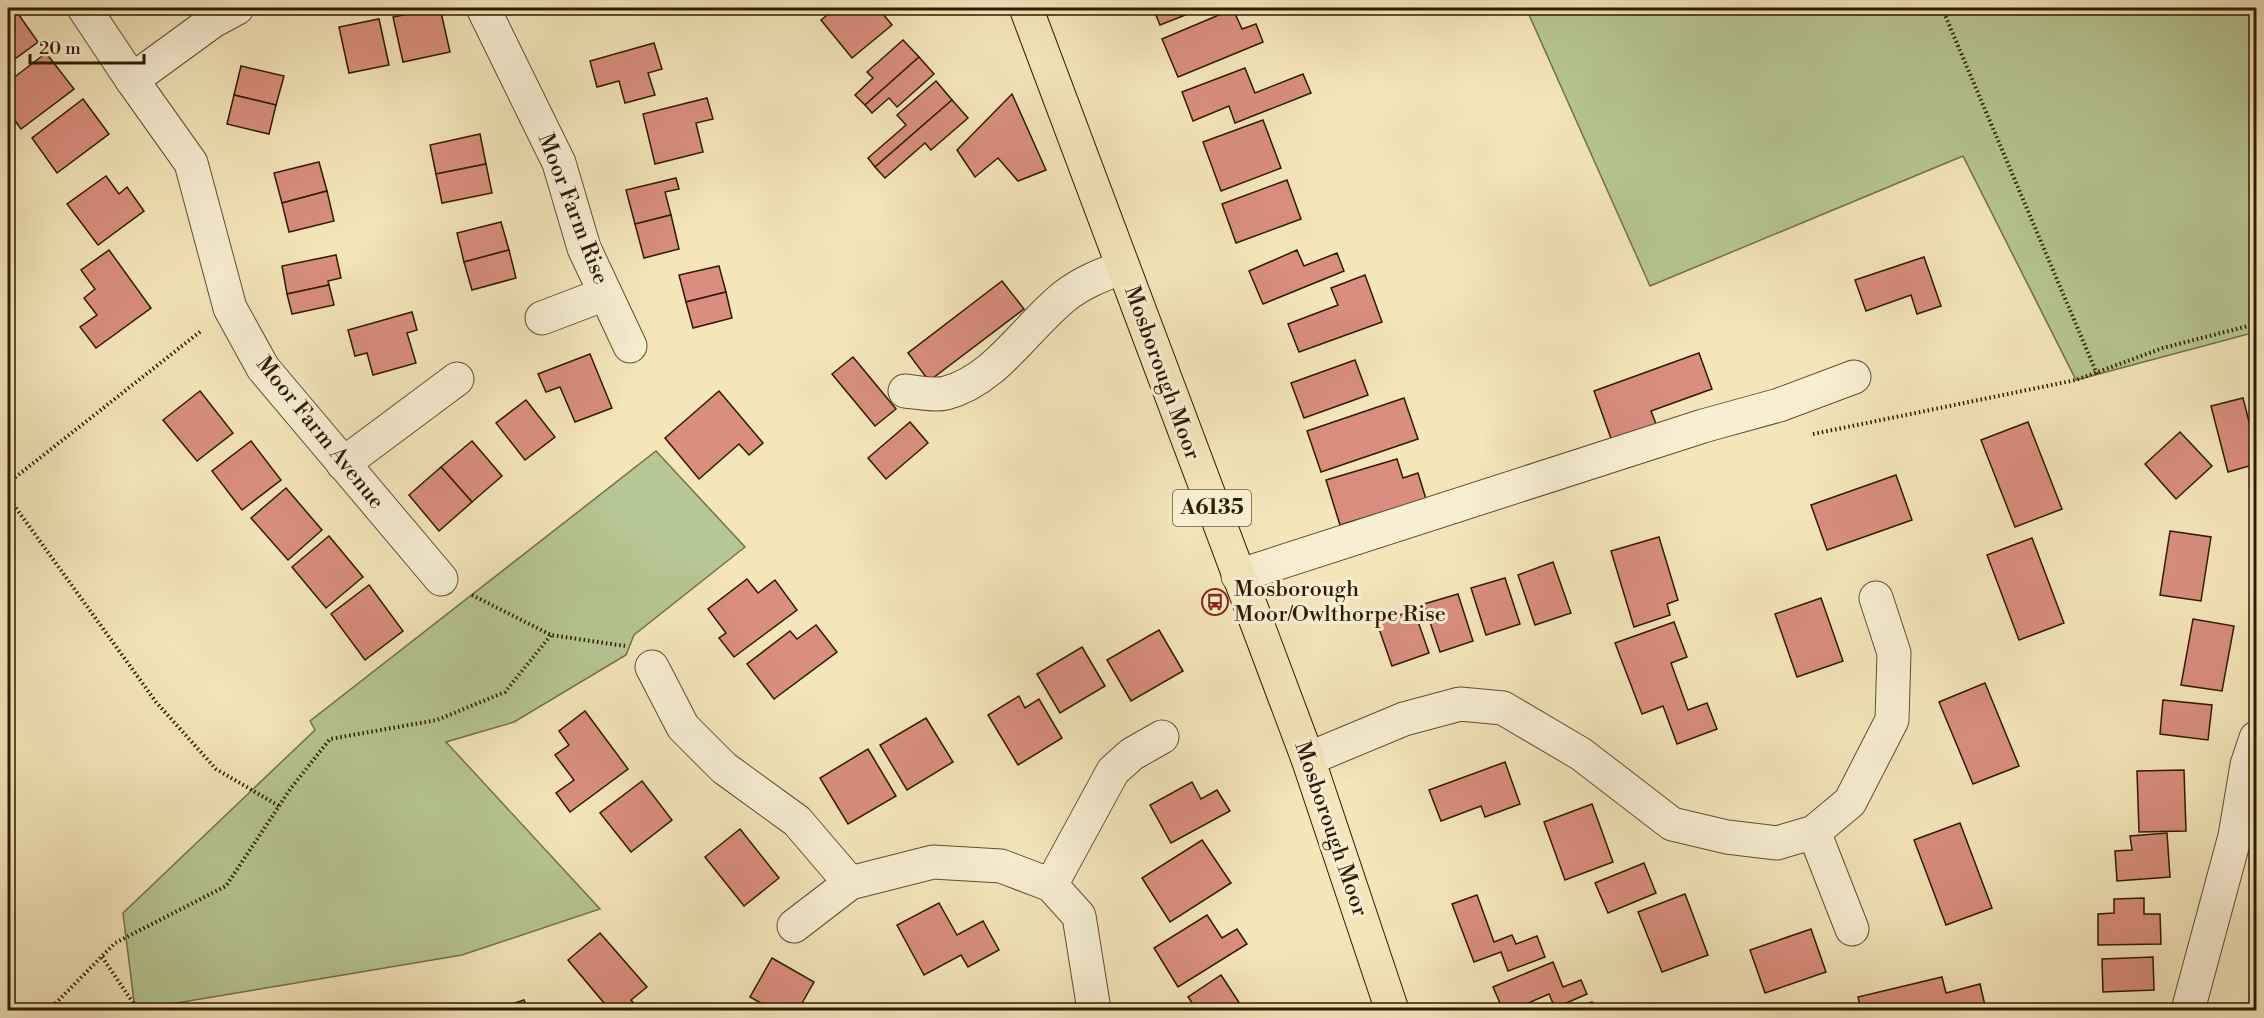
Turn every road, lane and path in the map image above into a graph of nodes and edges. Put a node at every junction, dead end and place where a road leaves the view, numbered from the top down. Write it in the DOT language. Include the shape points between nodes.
graph roads {
  1 [pos="84,8"];
  2 [pos="237,8"];
  3 [pos="483,8"];
  4 [pos="1026,8"];
  5 [pos="1942,8"];
  6 [pos="132,80"];
  7 [pos="1123,267"];
  8 [pos="605,294"];
  9 [pos="230,308"];
  10 [pos="542,318"];
  11 [pos="630,346"];
  12 [pos="2097,374"];
  13 [pos="1854,377"];
  14 [pos="457,379"];
  15 [pos="904,391"];
  16 [pos="343,464"];
  17 [pos="8,483"];
  18 [pos="8,497"];
  19 [pos="1238,576"];
  20 [pos="441,579"];
  21 [pos="1876,598"];
  22 [pos="551,635"];
  23 [pos="652,667"];
  24 [pos="1162,737"];
  25 [pos="2256,738"];
  26 [pos="1308,759"];
  27 [pos="279,806"];
  28 [pos="1814,832"];
  29 [pos="2246,837"];
  30 [pos="850,883"];
  31 [pos="1051,885"];
  32 [pos="794,927"];
  33 [pos="1852,929"];
  34 [pos="102,957"];
  35 [pos="49,1011"];
  36 [pos="138,1011"];
  37 [pos="1094,1011"];
  38 [pos="1392,1011"];
  39 [pos="2188,1011"];
  1 -- 6 [label="street, Moor Farm Avenue"];
  2 -- 6 [label="street"];
  3 -- 8 [label="street, Moor Farm Rise" via="559,163 584,248"];
  4 -- 7 [label="main road, Mosborough Moor / A6135"];
  5 -- 12 [label="path"];
  6 -- 9 [label="street, Moor Farm Avenue" via="191,163"];
  7 -- 15 [label="street" via="1089,280 1065,296 998,362 969,384 943,394"];
  7 -- 19 [label="main road, Mosborough Moor / A6135"];
  8 -- 10 [label="street"];
  8 -- 11 [label="street, Moor Farm Rise"];
  9 -- 16 [label="street, Moor Farm Avenue" via="263,368"];
  9 -- 17 [label="path"];
  13 -- 19 [label="street" via="1779,405"];
  14 -- 16 [label="street"];
  16 -- 20 [label="street, Moor Farm Avenue"];
  18 -- 27 [label="path" via="156,702 216,769"];
  19 -- 26 [label="main road, Mosborough Moor / A6135"];
  20 -- 22 [label="path"];
  21 -- 28 [label="street" via="1894,653 1892,720 1850,802"];
  22 -- 23 [label="path" via="624,645"];
  22 -- 27 [label="path" via="505,692 437,720 330,739"];
  23 -- 30 [label="street" via="683,727 724,768 797,821"];
  24 -- 31 [label="street" via="1132,754 1113,771"];
  25 -- 29 [label="street" via="2247,765"];
  26 -- 28 [label="street" via="1404,719 1460,704 1503,708 1581,754 1672,824 1777,843"];
  26 -- 38 [label="main road, Mosborough Moor / A6135"];
  27 -- 34 [label="path" via="226,886 115,943"];
  28 -- 33 [label="street"];
  29 -- 39 [label="street"];
  30 -- 31 [label="street" via="933,862 1001,866"];
  30 -- 32 [label="street"];
  31 -- 37 [label="street" via="1079,916"];
  34 -- 35 [label="path"];
  34 -- 36 [label="path"];
}
